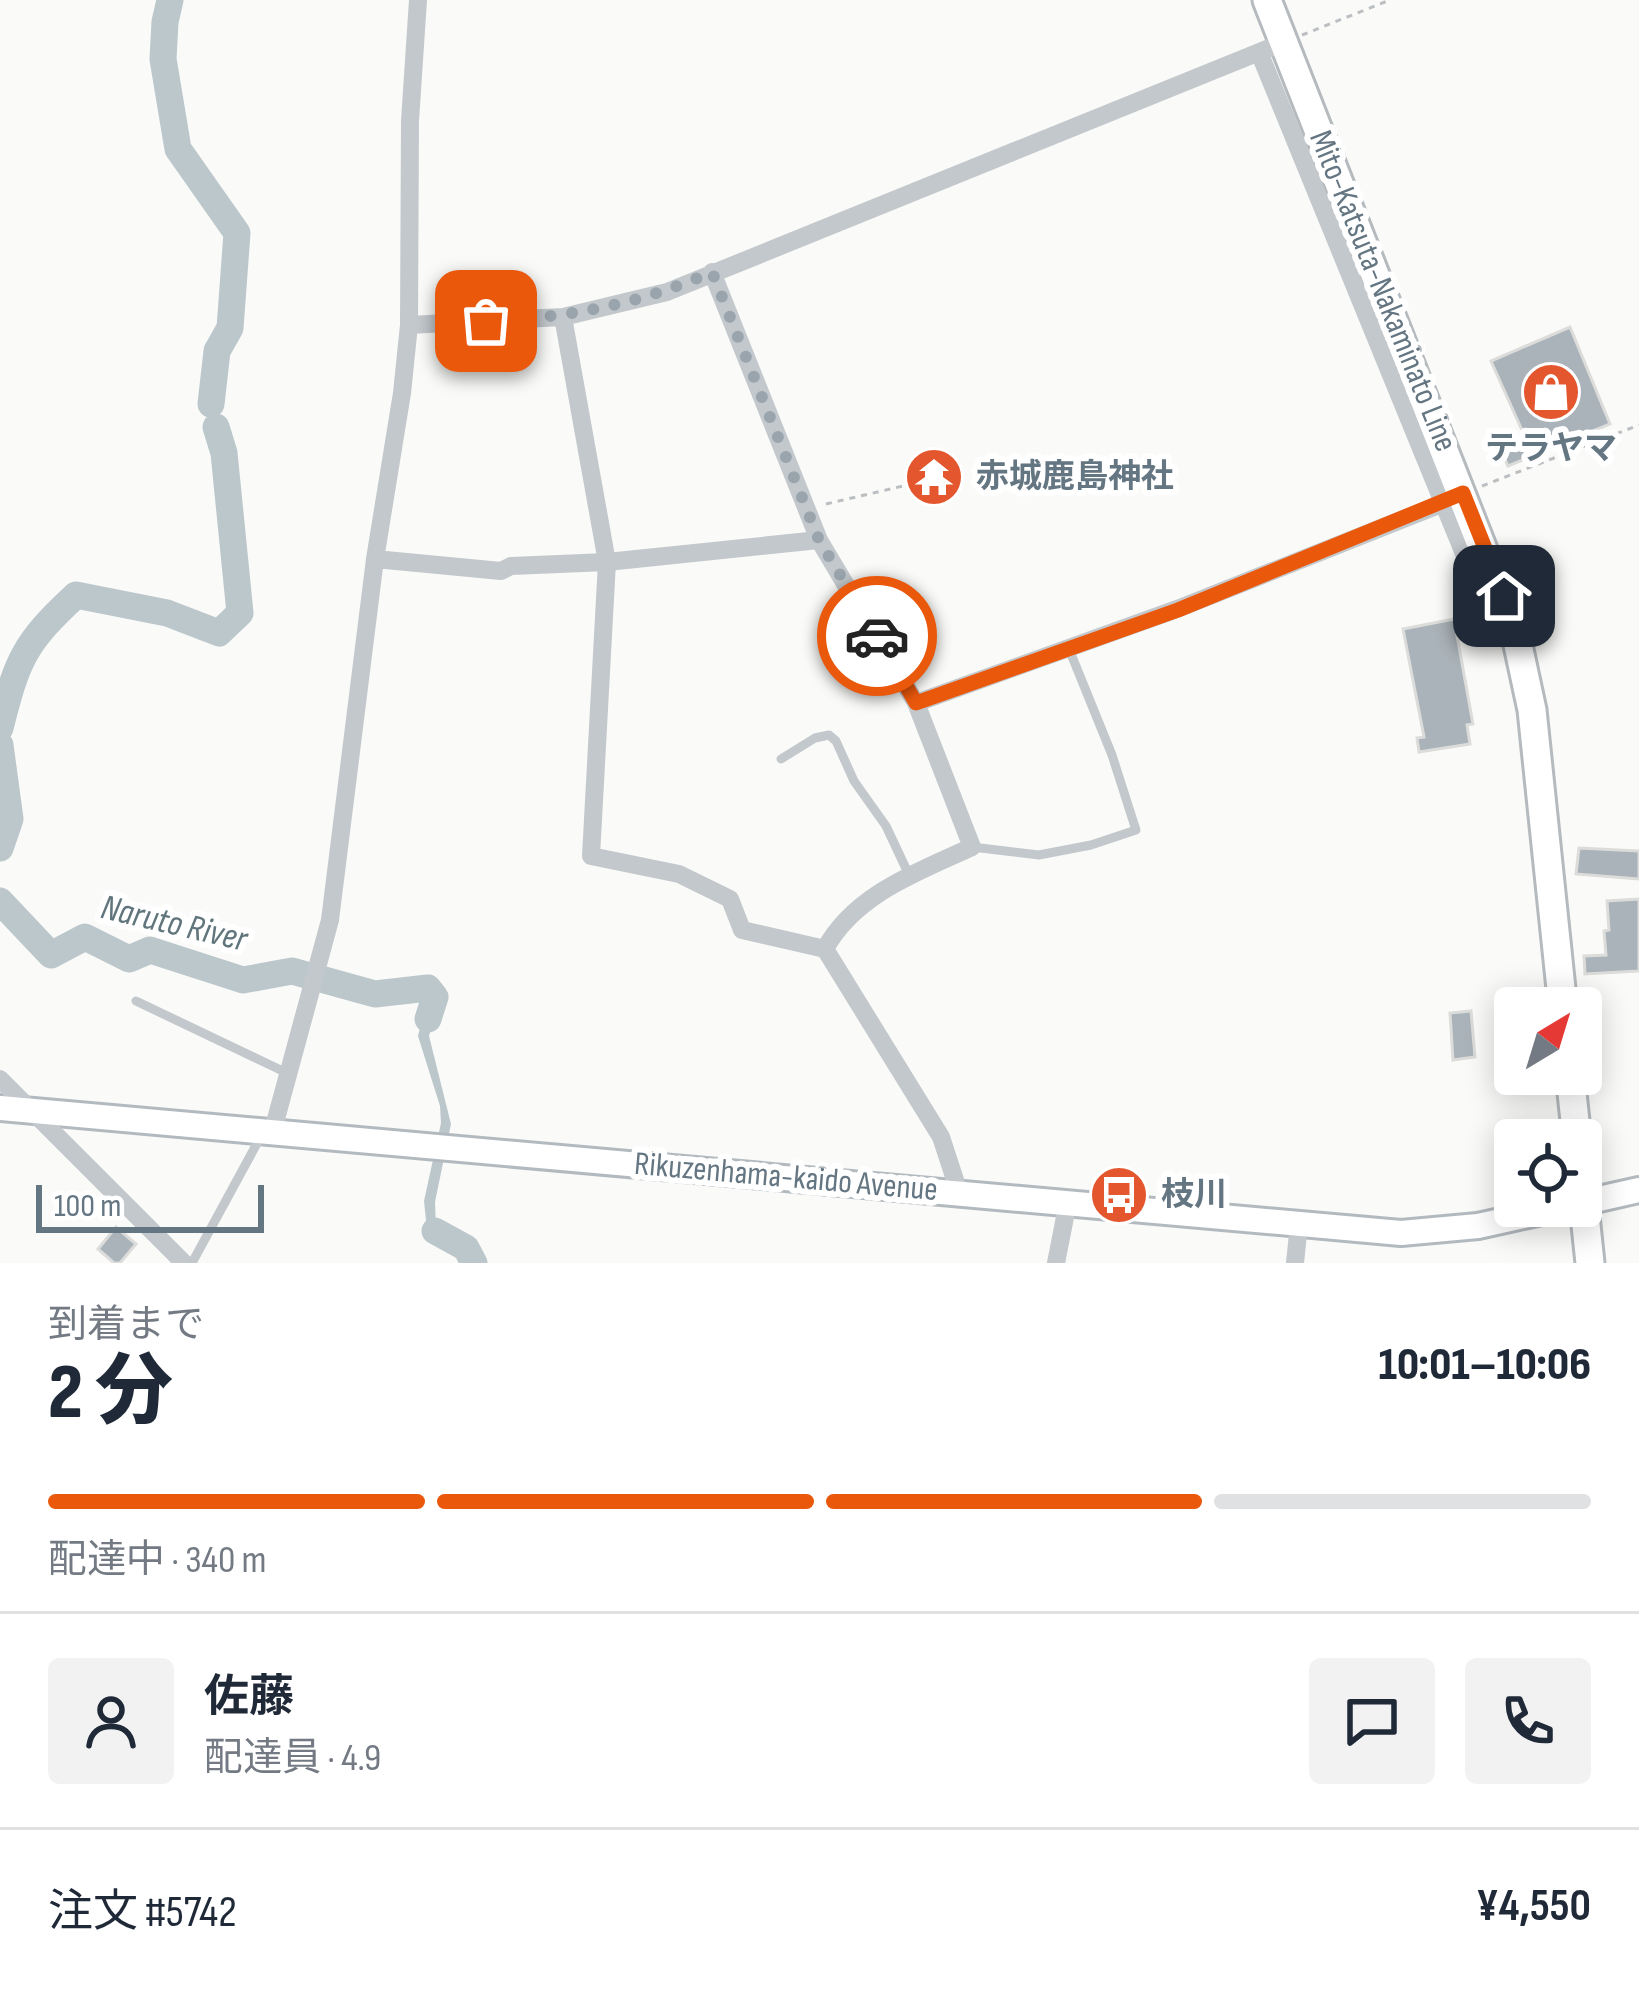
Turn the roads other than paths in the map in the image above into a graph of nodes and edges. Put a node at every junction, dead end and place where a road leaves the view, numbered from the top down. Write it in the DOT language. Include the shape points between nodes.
graph roads {
  1 [pos="418,0"];
  2 [pos="1267,0"];
  3 [pos="1271,47"];
  4 [pos="712,272"];
  5 [pos="563,317"];
  6 [pos="409,325"];
  7 [pos="1453,499"];
  8 [pos="819,540"];
  9 [pos="376,559"];
  10 [pos="607,562"];
  11 [pos="1487,610"];
  12 [pos="1069,648"];
  13 [pos="916,703"];
  14 [pos="781,759"];
  15 [pos="972,847"];
  16 [pos="909,875"];
  17 [pos="824,949"];
  18 [pos="1561,987"];
  19 [pos="136,1001"];
  20 [pos="289,1074"];
  21 [pos="0,1079"];
  22 [pos="0,1108"];
  23 [pos="32,1111"];
  24 [pos="269,1130"];
  25 [pos="1639,1190"];
  26 [pos="959,1192"];
  27 [pos="1602,1194"];
  28 [pos="1068,1202"];
  29 [pos="1494,1219"];
  30 [pos="1299,1224"];
  31 [pos="1584,1227"];
  32 [pos="188,1263"];
  33 [pos="1056,1263"];
  34 [pos="1295,1263"];
  35 [pos="1590,1263"];
  1 -- 6 [label="street"];
  2 -- 3 [label="main road, Mito-Katsuta-Nakaminato Line"];
  3 -- 4 [label="street"];
  3 -- 7 [label="main road, Mito-Katsuta-Nakaminato Line"];
  4 -- 5 [label="street"];
  4 -- 8 [label="street"];
  5 -- 6 [label="street"];
  5 -- 10 [label="street"];
  6 -- 9 [label="street"];
  7 -- 11 [label="street"];
  7 -- 12 [label="street"];
  7 -- 18 [label="main road, Mito-Katsuta-Nakaminato Line" via="1510,614 1526,676"];
  8 -- 10 [label="street"];
  8 -- 13 [label="street"];
  9 -- 10 [label="street" via="501,572"];
  9 -- 20 [label="street" via="343,831"];
  10 -- 17 [label="street" via="591,856 679,874 730,899 742,930"];
  12 -- 13 [label="street"];
  12 -- 15 [label="lane" via="1136,830 1039,855"];
  13 -- 15 [label="street"];
  14 -- 16 [label="lane" via="815,738 836,741"];
  15 -- 16 [label="street"];
  16 -- 17 [label="street" via="856,908"];
  17 -- 26 [label="street" via="941,1137"];
  19 -- 20 [label="lane"];
  20 -- 24 [label="street"];
  21 -- 23 [label="street"];
  22 -- 23 [label="main road, Rikuzenhama-kaido Avenue"];
  23 -- 24 [label="main road, Rikuzenhama-kaido Avenue"];
  23 -- 32 [label="street"];
  24 -- 26 [label="main road, Rikuzenhama-kaido Avenue"];
  24 -- 32 [label="lane"];
  25 -- 27 [label="main road, Rikuzenhama-kaido Avenue"];
  26 -- 28 [label="main road, Rikuzenhama-kaido Avenue"];
  28 -- 30 [label="main road, Rikuzenhama-kaido Avenue"];
  28 -- 33 [label="street"];
  29 -- 30 [label="main road, Rikuzenhama-kaido Avenue" via="1442,1232"];
  30 -- 34 [label="street"];
  31 -- 35 [label="main road"];
}
